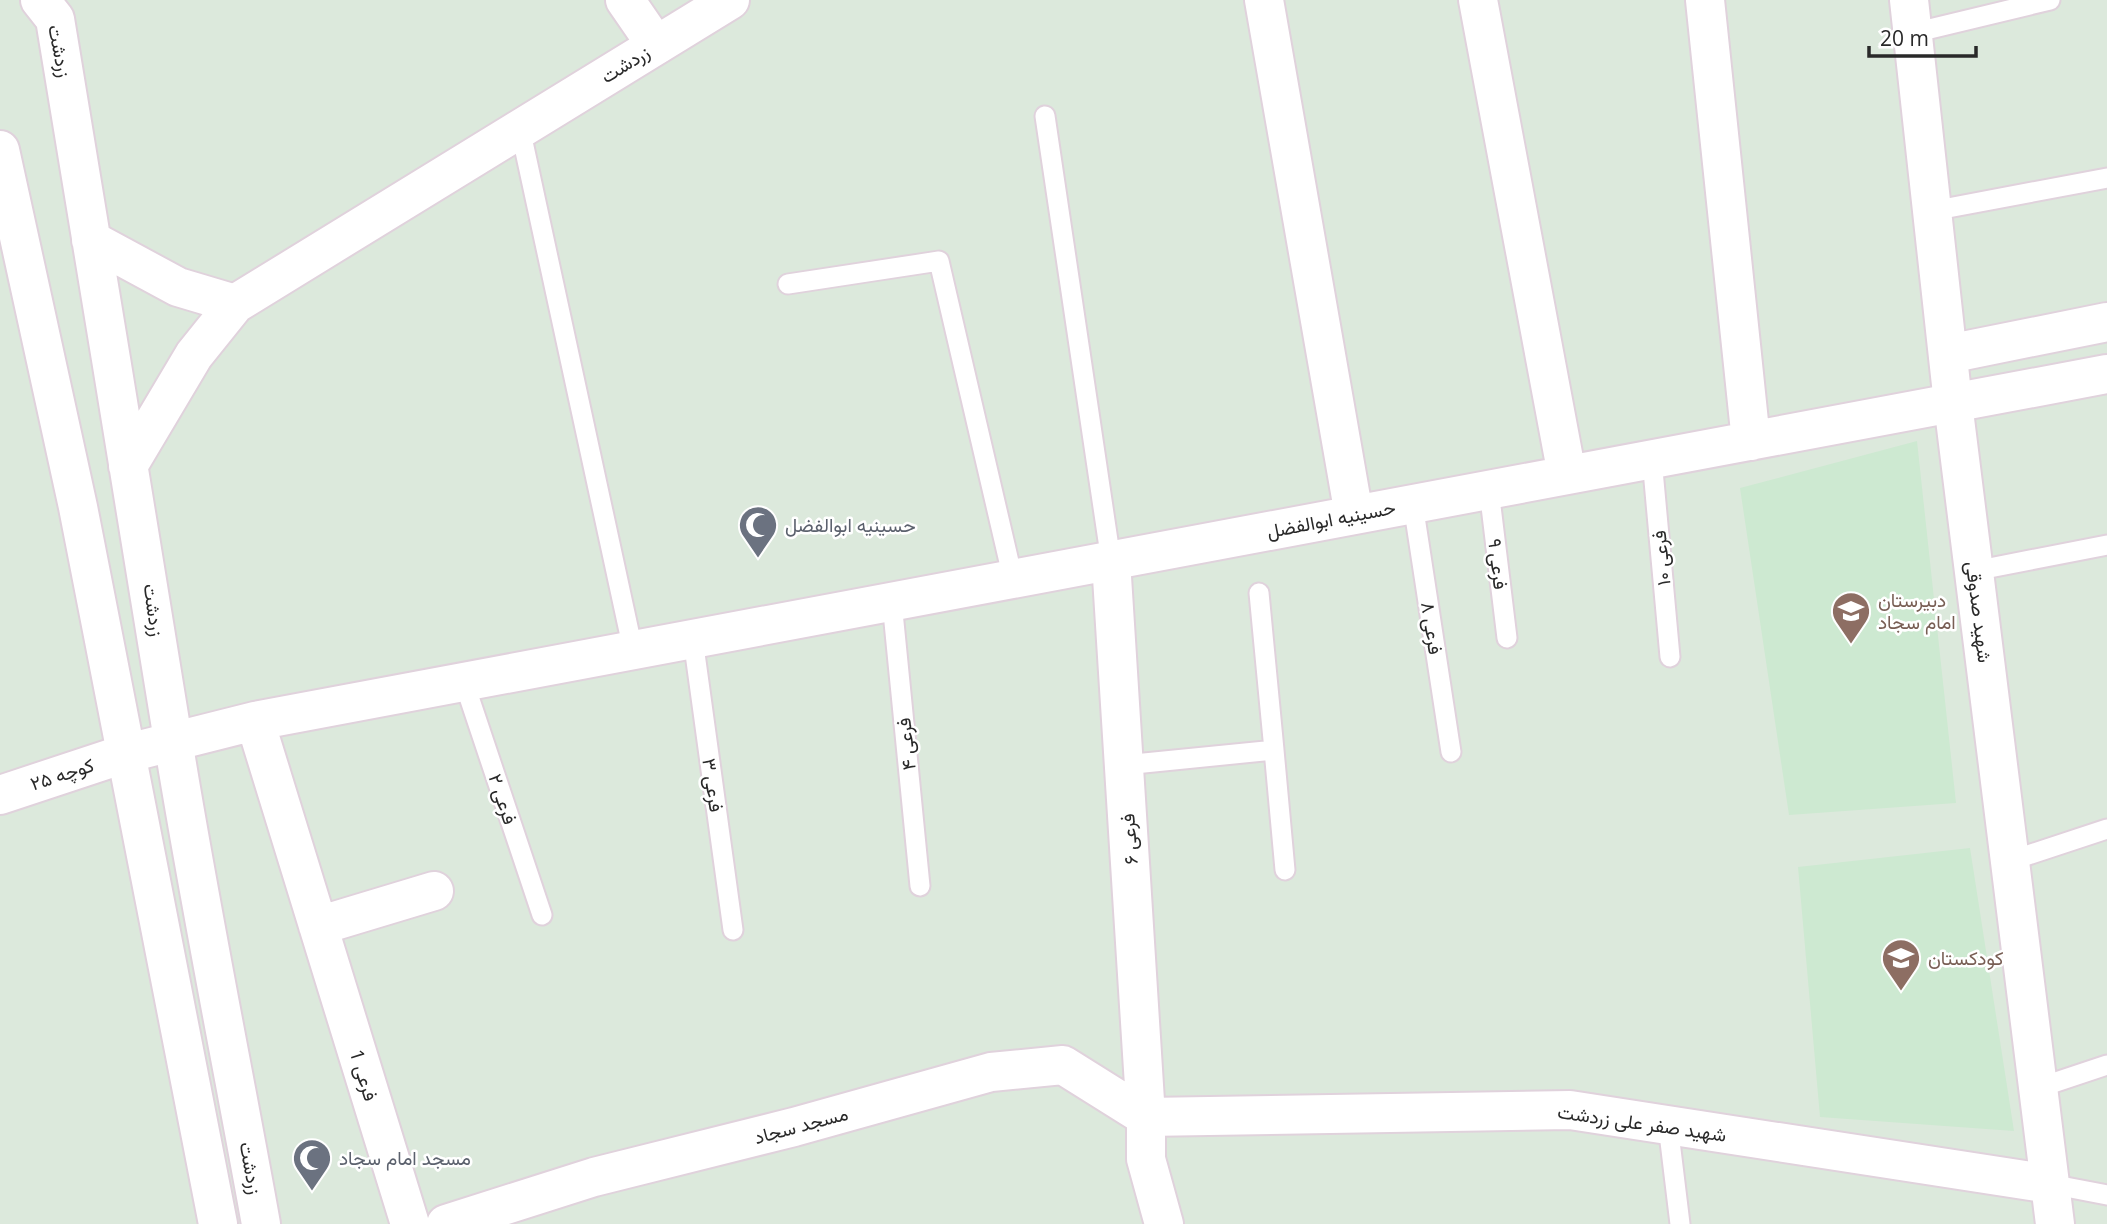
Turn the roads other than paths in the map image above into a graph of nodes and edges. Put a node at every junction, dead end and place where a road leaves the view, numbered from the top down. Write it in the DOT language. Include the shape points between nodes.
graph roads {
  1 [pos="40,0"];
  2 [pos="625,0"];
  3 [pos="730,0"];
  4 [pos="1264,0"];
  5 [pos="1478,0"];
  6 [pos="1705,0"];
  7 [pos="2050,0"];
  8 [pos="1911,16"];
  9 [pos="656,45"];
  10 [pos="1045,116"];
  11 [pos="520,128"];
  12 [pos="0,150"];
  13 [pos="2107,178"];
  14 [pos="1932,211"];
  15 [pos="91,240"];
  16 [pos="788,284"];
  17 [pos="235,304"];
  18 [pos="2107,322"];
  19 [pos="1948,354"];
  20 [pos="2107,374"];
  21 [pos="1953,403"];
  22 [pos="1751,441"];
  23 [pos="1652,459"];
  24 [pos="128,466"];
  25 [pos="1567,475"];
  26 [pos="1489,490"];
  27 [pos="1413,504"];
  28 [pos="1354,515"];
  29 [pos="2107,545"];
  30 [pos="1111,561"];
  31 [pos="1974,571"];
  32 [pos="1013,579"];
  33 [pos="1259,593"];
  34 [pos="892,602"];
  35 [pos="1507,638"];
  36 [pos="693,639"];
  37 [pos="633,650"];
  38 [pos="1670,657"];
  39 [pos="464,682"];
  40 [pos="255,721"];
  41 [pos="173,742"];
  42 [pos="1274,750"];
  43 [pos="1451,752"];
  44 [pos="124,754"];
  45 [pos="1124,765"];
  46 [pos="0,795"];
  47 [pos="2107,829"];
  48 [pos="2010,861"];
  49 [pos="1285,870"];
  50 [pos="920,886"];
  51 [pos="434,891"];
  52 [pos="542,915"];
  53 [pos="318,926"];
  54 [pos="733,930"];
  55 [pos="2107,1065"];
  56 [pos="2038,1088"];
  57 [pos="1146,1117"];
  58 [pos="1668,1125"];
  59 [pos="2050,1184"];
  60 [pos="2107,1195"];
  61 [pos="218,1224"];
  62 [pos="261,1224"];
  63 [pos="410,1224"];
  64 [pos="446,1224"];
  65 [pos="1164,1224"];
  66 [pos="1680,1224"];
  67 [pos="2055,1224"];
  1 -- 15 [label="street, زردشت" via="55,19"];
  2 -- 9 [label="street"];
  3 -- 9 [label="street, زردشت"];
  4 -- 28 [label="street"];
  5 -- 25 [label="street"];
  6 -- 22 [label="street"];
  7 -- 8 [label="lane"];
  8 -- 14 [label="street, شهید صدوقی"];
  9 -- 11 [label="street, زردشت"];
  10 -- 30 [label="lane"];
  11 -- 17 [label="street, زردشت"];
  11 -- 37 [label="lane"];
  12 -- 44 [label="street" via="78,508"];
  13 -- 14 [label="lane"];
  14 -- 19 [label="street, شهید صدوقی"];
  15 -- 17 [label="street" via="178,287"];
  15 -- 24 [label="street, زردشت"];
  16 -- 32 [label="lane" via="939,261"];
  17 -- 24 [label="street, زردشت" via="194,355"];
  18 -- 19 [label="street"];
  19 -- 21 [label="street, شهید صدوقی"];
  20 -- 21 [label="street, حسینیه ابوالفضل"];
  21 -- 22 [label="street, حسینیه ابوالفضل"];
  21 -- 31 [label="street, شهید صدوقی"];
  22 -- 23 [label="street, حسینیه ابوالفضل"];
  23 -- 25 [label="street, حسینیه ابوالفضل"];
  23 -- 38 [label="lane, فرعی ۱۰"];
  24 -- 41 [label="street, زردشت" via="148,566"];
  25 -- 26 [label="street, حسینیه ابوالفضل"];
  26 -- 27 [label="street, حسینیه ابوالفضل"];
  26 -- 35 [label="lane, فرعی ۹"];
  27 -- 28 [label="street, حسینیه ابوالفضل"];
  27 -- 43 [label="lane, فرعی ۸"];
  28 -- 30 [label="street, حسینیه ابوالفضل"];
  29 -- 31 [label="lane"];
  30 -- 32 [label="street, حسینیه ابوالفضل"];
  30 -- 45 [label="street, فرعی ۶"];
  31 -- 48 [label="street, شهید صدوقی"];
  32 -- 34 [label="street, حسینیه ابوالفضل"];
  33 -- 42 [label="lane"];
  34 -- 36 [label="street, حسینیه ابوالفضل"];
  34 -- 50 [label="lane, فرعی ۴"];
  36 -- 37 [label="street, حسینیه ابوالفضل"];
  36 -- 54 [label="lane, فرعی ۳"];
  37 -- 39 [label="street, حسینیه ابوالفضل"];
  39 -- 40 [label="street, حسینیه ابوالفضل"];
  39 -- 52 [label="lane, فرعی ۲"];
  40 -- 41 [label="street, حسینیه ابوالفضل"];
  40 -- 53 [label="street, فرعی 1"];
  41 -- 44 [label="street, ۲۵ کوچه"];
  41 -- 62 [label="street, زردشت"];
  42 -- 45 [label="lane"];
  42 -- 49 [label="lane"];
  44 -- 46 [label="street, ۲۵ کوچه"];
  44 -- 61 [label="street"];
  45 -- 57 [label="street, فرعی ۶"];
  47 -- 48 [label="lane"];
  48 -- 56 [label="street, شهید صدوقی"];
  51 -- 53 [label="street"];
  53 -- 63 [label="street, فرعی 1"];
  55 -- 56 [label="lane"];
  56 -- 59 [label="street, شهید صدوقی"];
  57 -- 58 [label="street, شهید صفر علی زردشت" via="1570,1110"];
  57 -- 64 [label="street, مسجد سجاد" via="1063,1065 991,1072 594,1177"];
  57 -- 65 [label="street, فرعی ۶" via="1146,1159"];
  58 -- 59 [label="street, شهید صفر علی زردشت"];
  58 -- 66 [label="lane"];
  59 -- 60 [label="lane"];
  59 -- 67 [label="street, شهید صدوقی"];
}
